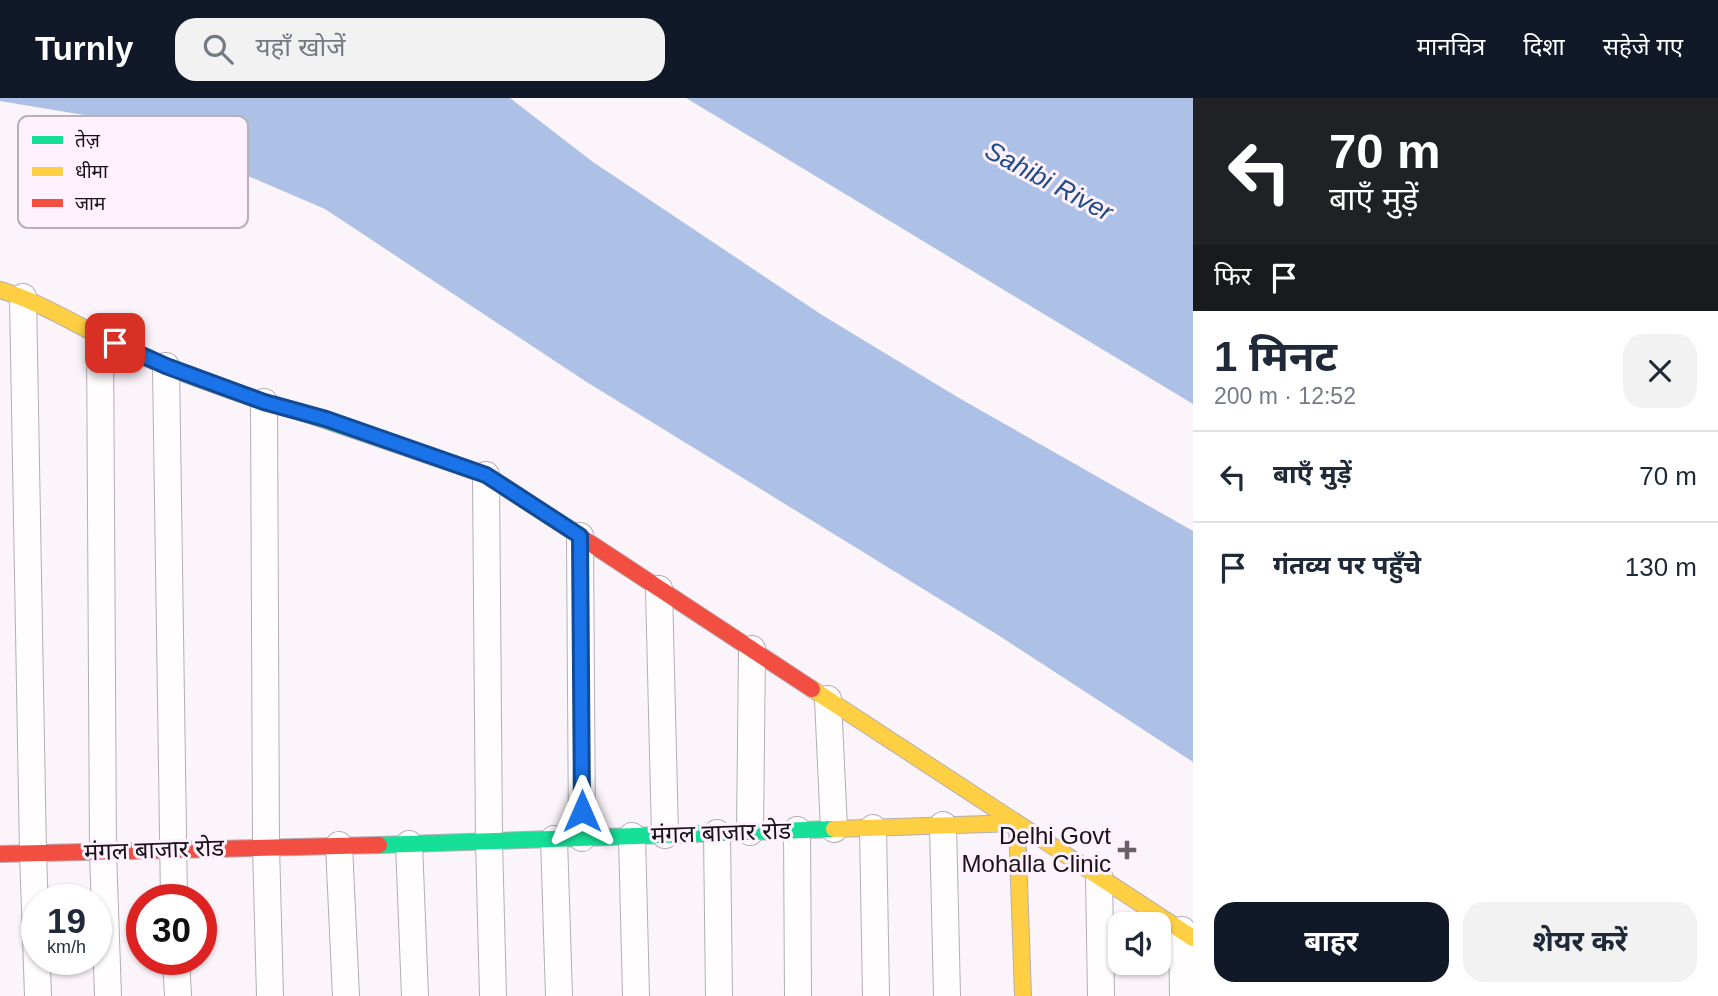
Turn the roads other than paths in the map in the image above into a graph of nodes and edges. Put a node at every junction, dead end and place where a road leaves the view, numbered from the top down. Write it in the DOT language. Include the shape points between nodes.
graph roads {
  1 [pos="12,294"];
  2 [pos="100,334"];
  3 [pos="166,366"];
  4 [pos="264,402"];
  5 [pos="486,475"];
  6 [pos="580,536"];
  7 [pos="659,589"];
  8 [pos="752,649"];
  9 [pos="828,698"];
  10 [pos="1017,822"];
  11 [pos="943,825"];
  12 [pos="873,828"];
  13 [pos="834,829"];
  14 [pos="797,830"];
  15 [pos="750,832"];
  16 [pos="717,833"];
  17 [pos="665,835"];
  18 [pos="632,836"];
  19 [pos="582,838"];
  20 [pos="554,839"];
  21 [pos="489,841"];
  22 [pos="410,844"];
  23 [pos="339,845"];
  24 [pos="266,846"];
  25 [pos="172,850"];
  26 [pos="103,852"];
  27 [pos="33,853"];
  28 [pos="0,854"];
  29 [pos="1098,876"];
  30 [pos="173,884"];
  31 [pos="1187,934"];
  32 [pos="176,975"];
  33 [pos="38,996"];
  34 [pos="108,996"];
  35 [pos="177,996"];
  36 [pos="270,996"];
  37 [pos="346,996"];
  38 [pos="415,996"];
  39 [pos="494,996"];
  40 [pos="559,996"];
  41 [pos="636,996"];
  42 [pos="719,996"];
  43 [pos="798,996"];
  44 [pos="876,996"];
  45 [pos="947,996"];
  46 [pos="1023,996"];
  47 [pos="1101,996"];
  48 [pos="1183,996"];
  1 -- 2 [label="street"];
  1 -- 27 [label="street"];
  2 -- 3 [label="street"];
  2 -- 26 [label="street"];
  3 -- 4 [label="street"];
  3 -- 25 [label="street"];
  4 -- 5 [label="street"];
  4 -- 24 [label="street"];
  5 -- 6 [label="street"];
  5 -- 21 [label="street"];
  6 -- 7 [label="street"];
  6 -- 19 [label="street"];
  7 -- 8 [label="street"];
  7 -- 17 [label="street"];
  8 -- 9 [label="street"];
  8 -- 15 [label="street"];
  9 -- 10 [label="street"];
  9 -- 13 [label="street"];
  10 -- 11 [label="street, मंगल बाजार रोड"];
  10 -- 29 [label="street"];
  10 -- 46 [label="street"];
  11 -- 12 [label="street, मंगल बाजार रोड"];
  11 -- 45 [label="street"];
  12 -- 13 [label="street, मंगल बाजार रोड"];
  12 -- 44 [label="street"];
  13 -- 14 [label="street, मंगल बाजार रोड"];
  14 -- 15 [label="street, मंगल बाजार रोड"];
  14 -- 43 [label="street"];
  15 -- 16 [label="street, मंगल बाजार रोड"];
  16 -- 17 [label="street, मंगल बाजार रोड"];
  16 -- 42 [label="street"];
  17 -- 18 [label="street, मंगल बाजार रोड"];
  18 -- 19 [label="street, मंगल बाजार रोड"];
  18 -- 41 [label="street"];
  19 -- 20 [label="street, मंगल बाजार रोड"];
  20 -- 21 [label="street, मंगल बाजार रोड"];
  20 -- 40 [label="street"];
  21 -- 22 [label="street, मंगल बाजार रोड"];
  21 -- 39 [label="street"];
  22 -- 23 [label="street, मंगल बाजार रोड"];
  22 -- 38 [label="street"];
  23 -- 24 [label="street, मंगल बाजार रोड"];
  23 -- 37 [label="street"];
  24 -- 25 [label="street, मंगल बाजार रोड"];
  24 -- 36 [label="street"];
  25 -- 26 [label="street, मंगल बाजार रोड"];
  25 -- 30 [label="street"];
  26 -- 27 [label="street, मंगल बाजार रोड"];
  26 -- 34 [label="street"];
  27 -- 28 [label="street, मंगल बाजार रोड"];
  27 -- 33 [label="street"];
  29 -- 31 [label="street"];
  29 -- 47 [label="street"];
  31 -- 48 [label="street"];
  32 -- 35 [label="street"];
}
